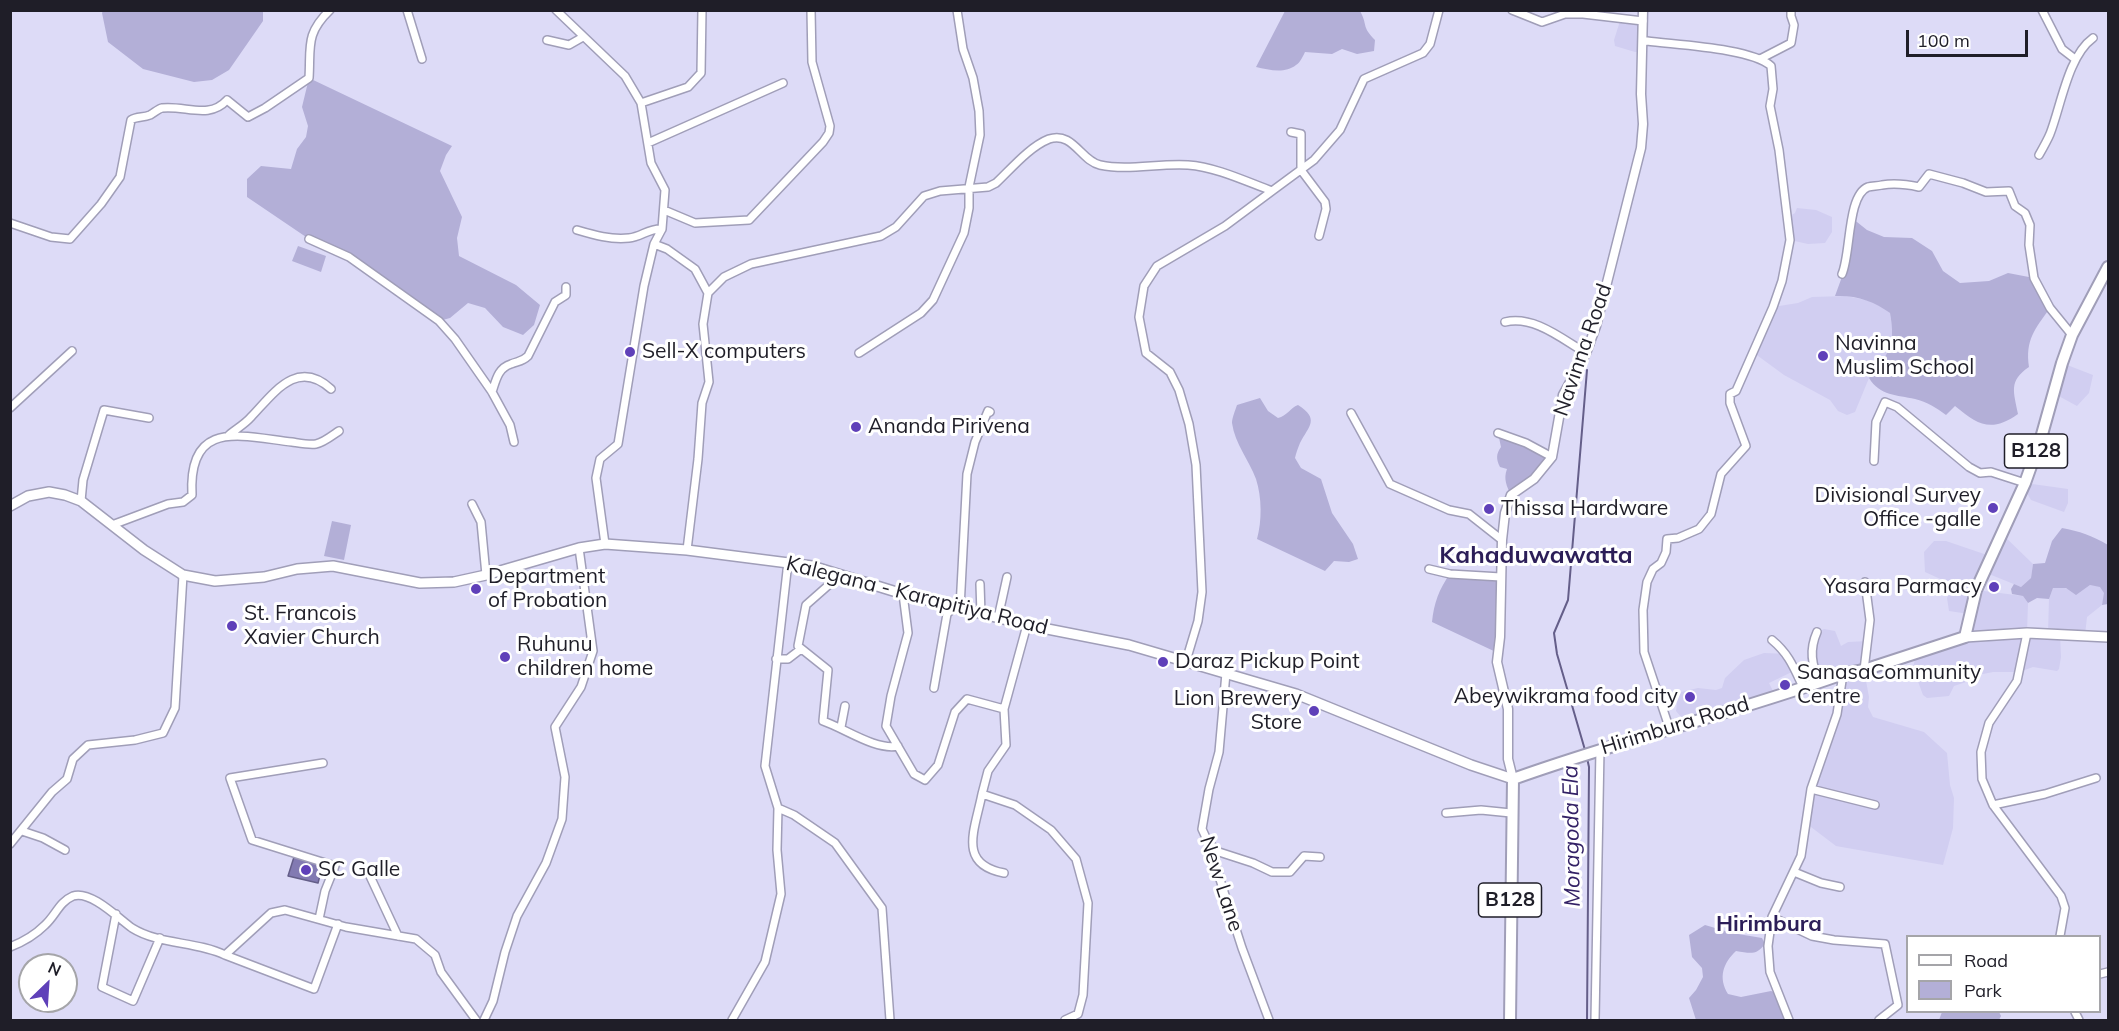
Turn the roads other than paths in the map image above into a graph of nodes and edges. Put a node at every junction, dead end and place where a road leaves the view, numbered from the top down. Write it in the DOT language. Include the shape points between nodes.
graph roads {
  1 [pos="330,10"];
  2 [pos="407,10"];
  3 [pos="556,10"];
  4 [pos="702,10"];
  5 [pos="812,10"];
  6 [pos="957,10"];
  7 [pos="1439,10"];
  8 [pos="1512,10"];
  9 [pos="1643,10"];
  10 [pos="1791,10"];
  11 [pos="2042,10"];
  12 [pos="1528,14"];
  13 [pos="1643,21"];
  14 [pos="583,37"];
  15 [pos="2093,38"];
  16 [pos="547,40"];
  17 [pos="1643,42"];
  18 [pos="422,59"];
  19 [pos="1760,59"];
  20 [pos="2075,59"];
  21 [pos="783,83"];
  22 [pos="641,103"];
  23 [pos="1291,132"];
  24 [pos="648,142"];
  25 [pos="2039,155"];
  26 [pos="1301,170"];
  27 [pos="969,187"];
  28 [pos="1272,191"];
  29 [pos="664,210"];
  30 [pos="10,223"];
  31 [pos="662,229"];
  32 [pos="577,230"];
  33 [pos="1319,236"];
  34 [pos="309,239"];
  35 [pos="654,244"];
  36 [pos="2109,267"];
  37 [pos="1842,274"];
  38 [pos="566,287"];
  39 [pos="708,293"];
  40 [pos="1505,322"];
  41 [pos="2072,335"];
  42 [pos="72,351"];
  43 [pos="858,353"];
  44 [pos="1586,353"];
  45 [pos="331,389"];
  46 [pos="492,392"];
  47 [pos="10,408"];
  48 [pos="990,412"];
  49 [pos="1351,413"];
  50 [pos="149,418"];
  51 [pos="339,431"];
  52 [pos="1498,433"];
  53 [pos="229,435"];
  54 [pos="514,441"];
  55 [pos="1552,457"];
  56 [pos="1874,461"];
  57 [pos="2025,483"];
  58 [pos="81,501"];
  59 [pos="472,504"];
  60 [pos="10,506"];
  61 [pos="112,525"];
  62 [pos="1502,540"];
  63 [pos="605,544"];
  64 [pos="579,548"];
  65 [pos="687,550"];
  66 [pos="788,562"];
  67 [pos="1429,569"];
  68 [pos="183,575"];
  69 [pos="486,575"];
  70 [pos="840,575"];
  71 [pos="1007,577"];
  72 [pos="1501,577"];
  73 [pos="1865,582"];
  74 [pos="980,584"];
  75 [pos="903,594"];
  76 [pos="957,608"];
  77 [pos="981,614"];
  78 [pos="998,618"];
  79 [pos="1027,625"];
  80 [pos="1817,632"];
  81 [pos="2027,633"];
  82 [pos="1965,637"];
  83 [pos="2109,637"];
  84 [pos="1772,640"];
  85 [pos="801,649"];
  86 [pos="776,659"];
  87 [pos="1186,661"];
  88 [pos="1864,670"];
  89 [pos="1226,673"];
  90 [pos="1843,674"];
  91 [pos="1821,682"];
  92 [pos="1803,687"];
  93 [pos="934,688"];
  94 [pos="845,706"];
  95 [pos="1004,709"];
  96 [pos="841,727"];
  97 [pos="1670,730"];
  98 [pos="898,746"];
  99 [pos="1597,750"];
  100 [pos="323,763"];
  101 [pos="2096,778"];
  102 [pos="1513,779"];
  103 [pos="1811,789"];
  104 [pos="982,794"];
  105 [pos="1875,805"];
  106 [pos="1993,805"];
  107 [pos="778,808"];
  108 [pos="1446,813"];
  109 [pos="1511,813"];
  110 [pos="22,831"];
  111 [pos="1208,842"];
  112 [pos="10,844"];
  113 [pos="65,850"];
  114 [pos="1320,857"];
  115 [pos="1794,872"];
  116 [pos="1004,873"];
  117 [pos="369,874"];
  118 [pos="1840,887"];
  119 [pos="116,914"];
  120 [pos="1772,917"];
  121 [pos="319,919"];
  122 [pos="338,924"];
  123 [pos="2060,935"];
  124 [pos="398,936"];
  125 [pos="160,938"];
  126 [pos="10,947"];
  127 [pos="225,955"];
  128 [pos="476,1020"];
  129 [pos="484,1020"];
  130 [pos="732,1020"];
  131 [pos="890,1020"];
  132 [pos="1065,1020"];
  133 [pos="1269,1020"];
  134 [pos="1510,1020"];
  135 [pos="1595,1020"];
  136 [pos="1789,1020"];
  137 [pos="1879,1020"];
  1 -- 30 [label="street" via="312,35 309,78 265,108 248,117 227,100 205,112 161,108 131,120 120,177 70,239"];
  2 -- 18 [label="street"];
  3 -- 14 [label="street"];
  4 -- 22 [label="street" via="701,73 688,87"];
  5 -- 29 [label="street" via="812,62 830,126 823,142 749,220 696,223"];
  6 -- 27 [label="street" via="963,50 974,78 980,111 980,135"];
  7 -- 26 [label="street" via="1430,44 1422,53 1364,79 1340,130"];
  8 -- 12 [label="street"];
  9 -- 13 [label="street, Navinna Road"];
  10 -- 19 [label="street" via="1791,43"];
  11 -- 20 [label="street" via="2062,49"];
  12 -- 13 [label="street" via="1542,22 1565,14"];
  13 -- 17 [label="street, Navinna Road"];
  14 -- 16 [label="street" via="569,45"];
  14 -- 22 [label="street" via="625,76"];
  15 -- 20 [label="street"];
  17 -- 19 [label="street" via="1695,46"];
  17 -- 44 [label="street, Navinna Road" via="1641,148"];
  19 -- 97 [label="street" via="1771,66 1770,106 1791,235 1782,281 1754,353 1736,391 1730,394 1746,446 1721,474 1711,514 1699,529 1667,539 1661,563 1647,582 1644,652"];
  20 -- 25 [label="street"];
  21 -- 24 [label="street"];
  22 -- 24 [label="street"];
  23 -- 26 [label="street" via="1300,134"];
  24 -- 29 [label="street" via="651,163 665,190"];
  26 -- 28 [label="street"];
  26 -- 33 [label="street" via="1325,202"];
  27 -- 28 [label="street" via="996,183 1035,147 1051,138 1069,140 1097,165 1190,165"];
  27 -- 39 [label="street" via="924,196 896,227 881,236 751,264 724,277"];
  27 -- 43 [label="street" via="964,233 933,300 921,313"];
  28 -- 87 [label="street" via="1226,226 1157,266 1144,286 1139,317 1146,353 1170,372 1179,390 1196,465 1202,592"];
  29 -- 31 [label="street"];
  31 -- 32 [label="street" via="631,238 602,237"];
  31 -- 35 [label="street"];
  34 -- 46 [label="street" via="349,257 439,321"];
  35 -- 39 [label="street" via="695,269"];
  35 -- 63 [label="street" via="618,444 600,459 596,478"];
  36 -- 41 [label="main road, B128"];
  37 -- 41 [label="street" via="1858,195 1867,188 1899,183 1919,187 1929,174 1986,192 2009,191 2030,225 2034,278 2050,308"];
  38 -- 46 [label="street" via="566,294 555,302 528,356 508,364 499,373"];
  39 -- 65 [label="street" via="703,324 709,382 702,403"];
  40 -- 44 [label="street" via="1523,320 1542,327"];
  41 -- 57 [label="main road, B128"];
  42 -- 47 [label="street"];
  44 -- 55 [label="street, Navinna Road" via="1563,396"];
  45 -- 53 [label="street" via="310,376 294,377"];
  46 -- 54 [label="street"];
  48 -- 76 [label="street" via="975,442 968,474"];
  49 -- 62 [label="street" via="1390,484 1449,510 1469,514"];
  50 -- 58 [label="street" via="104,410 83,480"];
  51 -- 53 [label="street" via="316,445"];
  52 -- 55 [label="street"];
  53 -- 61 [label="street" via="207,442 196,458 191,475 192,495 183,502"];
  55 -- 62 [label="street" via="1533,479 1511,495"];
  56 -- 57 [label="street" via="1876,422 1885,402 1897,407 1969,467"];
  57 -- 82 [label="main road, B128" via="1976,590"];
  58 -- 60 [label="main road, Kalegana - Karapitiya Road" via="49,492 28,496"];
  58 -- 61 [label="main road, Kalegana - Karapitiya Road"];
  59 -- 69 [label="street" via="481,522"];
  61 -- 68 [label="main road, Kalegana - Karapitiya Road"];
  62 -- 72 [label="street"];
  63 -- 64 [label="main road, Kalegana - Karapitiya Road"];
  63 -- 65 [label="main road, Kalegana - Karapitiya Road"];
  64 -- 69 [label="main road, Kalegana - Karapitiya Road"];
  64 -- 129 [label="street" via="593,651 581,687 555,727 565,777 562,819 546,863 517,916"];
  65 -- 66 [label="main road, Kalegana - Karapitiya Road"];
  66 -- 70 [label="main road, Kalegana - Karapitiya Road"];
  66 -- 86 [label="street"];
  67 -- 72 [label="street"];
  68 -- 69 [label="main road, Kalegana - Karapitiya Road" via="215,581 264,578 297,569 333,566 420,583 454,582"];
  68 -- 110 [label="street" via="175,708 163,733 87,745 73,759 67,779"];
  70 -- 75 [label="main road, Kalegana - Karapitiya Road"];
  70 -- 85 [label="street" via="806,605 798,646"];
  71 -- 78 [label="street"];
  72 -- 102 [label="street" via="1497,662 1508,709 1508,759"];
  73 -- 88 [label="street" via="1870,620"];
  74 -- 77 [label="street"];
  75 -- 76 [label="main road, Kalegana - Karapitiya Road"];
  75 -- 98 [label="street" via="908,633 886,726"];
  76 -- 77 [label="main road, Kalegana - Karapitiya Road"];
  76 -- 93 [label="street" via="947,614"];
  77 -- 78 [label="main road, Kalegana - Karapitiya Road"];
  78 -- 79 [label="main road, Kalegana - Karapitiya Road"];
  79 -- 87 [label="main road, Kalegana - Karapitiya Road" via="1129,645"];
  79 -- 95 [label="street"];
  80 -- 91 [label="street" via="1813,669"];
  81 -- 82 [label="main road"];
  81 -- 83 [label="main road"];
  81 -- 106 [label="street" via="2017,681 1989,723 1981,752 1982,780"];
  82 -- 88 [label="main road, Hirimbura Road"];
  84 -- 92 [label="street" via="1793,662"];
  85 -- 86 [label="street" via="788,659"];
  85 -- 96 [label="street" via="828,670 823,721"];
  86 -- 107 [label="street" via="765,766"];
  87 -- 89 [label="main road, Kalegana - Karapitiya Road"];
  88 -- 90 [label="main road, Hirimbura Road"];
  89 -- 102 [label="main road, Kalegana - Karapitiya Road" via="1296,694"];
  89 -- 111 [label="street, New Lane" via="1219,752 1202,829"];
  90 -- 91 [label="main road, Hirimbura Road"];
  90 -- 103 [label="street" via="1837,714"];
  91 -- 92 [label="main road, Hirimbura Road"];
  92 -- 97 [label="main road, Hirimbura Road"];
  94 -- 96 [label="street"];
  95 -- 98 [label="street" via="967,699 955,712 938,765 925,780 914,774"];
  95 -- 104 [label="street" via="1006,745 988,771"];
  96 -- 98 [label="street" via="869,742"];
  97 -- 99 [label="main road, Hirimbura Road"];
  99 -- 102 [label="main road, Hirimbura Road"];
  99 -- 135 [label="street"];
  100 -- 121 [label="street" via="230,778 252,840 335,866"];
  101 -- 106 [label="street"];
  102 -- 109 [label="main road, B128"];
  103 -- 105 [label="street"];
  103 -- 115 [label="street" via="1801,856"];
  104 -- 116 [label="street" via="972,849 977,861"];
  104 -- 132 [label="street" via="1016,805 1051,830 1076,859 1088,903 1083,995 1077,1014"];
  106 -- 123 [label="street" via="2061,896 2065,908"];
  107 -- 130 [label="street" via="781,894 765,962"];
  107 -- 131 [label="street" via="835,843 882,908"];
  108 -- 109 [label="street"];
  109 -- 134 [label="main road, B128"];
  110 -- 112 [label="street"];
  110 -- 113 [label="street"];
  111 -- 114 [label="street" via="1219,852 1272,872 1290,873 1304,856"];
  111 -- 133 [label="street, New Lane"];
  115 -- 118 [label="street"];
  115 -- 120 [label="street"];
  117 -- 124 [label="street"];
  119 -- 125 [label="street" via="133,928"];
  119 -- 125 [label="street" via="102,987 133,1001"];
  119 -- 126 [label="street" via="77,895 63,901 47,924 26,941"];
  120 -- 136 [label="street" via="1770,972"];
  120 -- 137 [label="street" via="1812,936 1885,944 1899,1005"];
  121 -- 122 [label="street"];
  121 -- 127 [label="street" via="285,910 271,913"];
  122 -- 124 [label="street"];
  122 -- 127 [label="street" via="314,989"];
  124 -- 128 [label="street" via="416,939 435,955 441,972"];
  125 -- 127 [label="street"];
}
